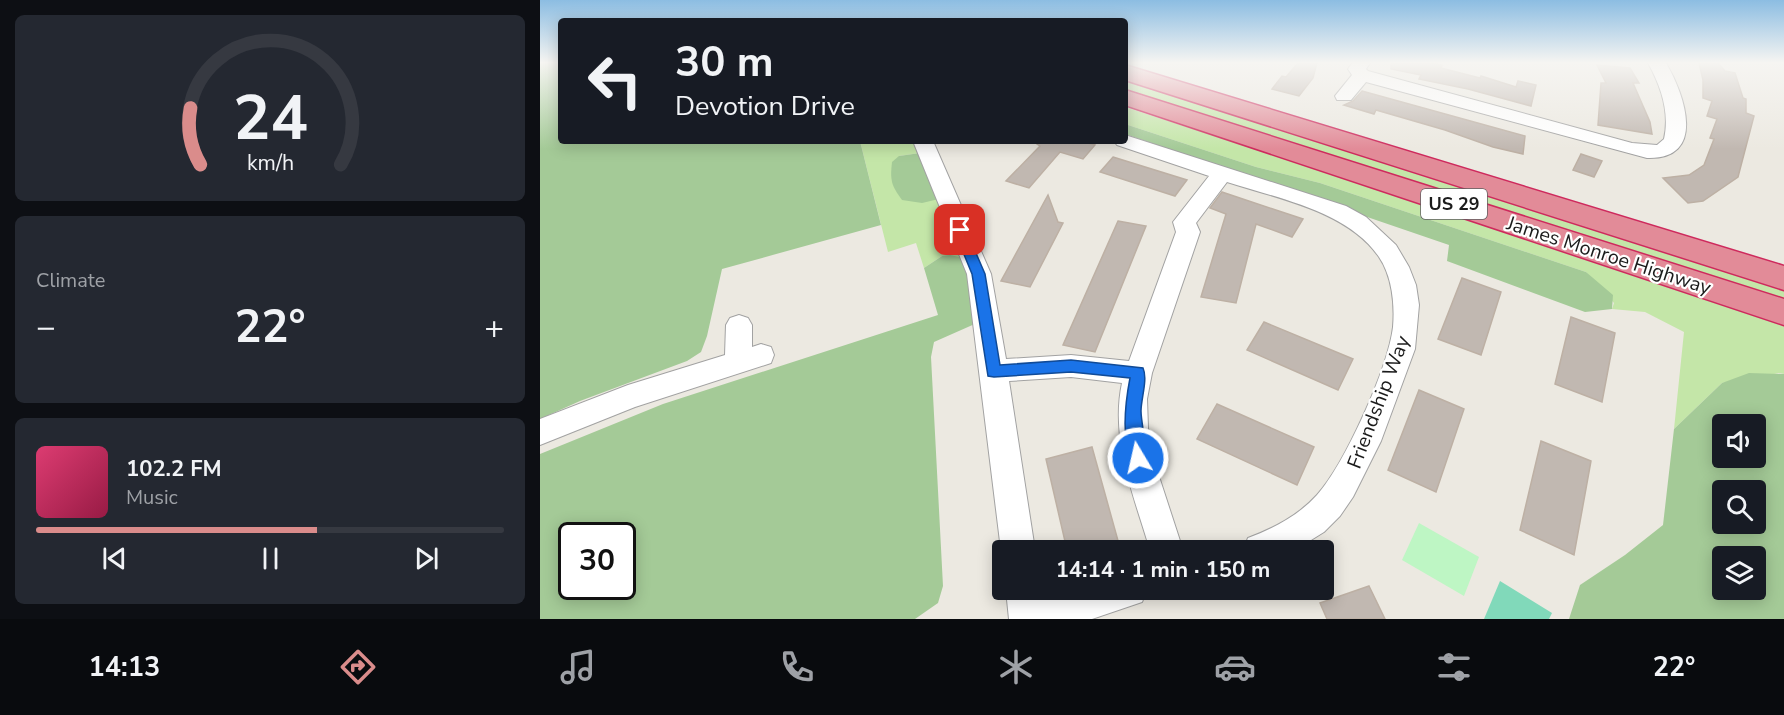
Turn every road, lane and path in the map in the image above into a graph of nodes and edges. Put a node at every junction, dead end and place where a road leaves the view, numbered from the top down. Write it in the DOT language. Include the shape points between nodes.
graph roads {
  1 [pos="1189,92"];
  2 [pos="1347,92"];
  3 [pos="1425,92"];
  4 [pos="1670,92"];
  5 [pos="1344,96"];
  6 [pos="1128,98"];
  7 [pos="1128,142"];
  8 [pos="924,144"];
  9 [pos="1222,174"];
  10 [pos="1784,278"];
  11 [pos="1784,312"];
  12 [pos="739,325"];
  13 [pos="994,371"];
  14 [pos="1138,373"];
  15 [pos="540,432"];
  16 [pos="1017,540"];
  17 [pos="1164,540"];
  18 [pos="1283,540"];
  19 [pos="1024,600"];
  20 [pos="1098,600"];
  21 [pos="1027,619"];
  22 [pos="1036,619"];
  1 -- 10 [label="highway, James Monroe Highway / US 29"];
  2 -- 5 [label="street"];
  3 -- 4 [label="street" via="1650,152 1672,144 1676,112"];
  6 -- 11 [label="highway, James Monroe Highway / US 29"];
  7 -- 9 [label="street, Friendship Way"];
  8 -- 13 [label="street" via="979,274"];
  9 -- 14 [label="street" via="1184,222 1188,232"];
  9 -- 18 [label="street, Friendship Way" via="1338,212 1370,230 1395,261 1407,306 1402,349 1351,474 1314,520"];
  12 -- 15 [label="street" via="749,358 628,397"];
  13 -- 14 [label="street" via="1071,366"];
  13 -- 16 [label="street"];
  14 -- 17 [label="street" via="1133,428 1138,458"];
  19 -- 21 [label="street"];
  20 -- 22 [label="street"];
}
